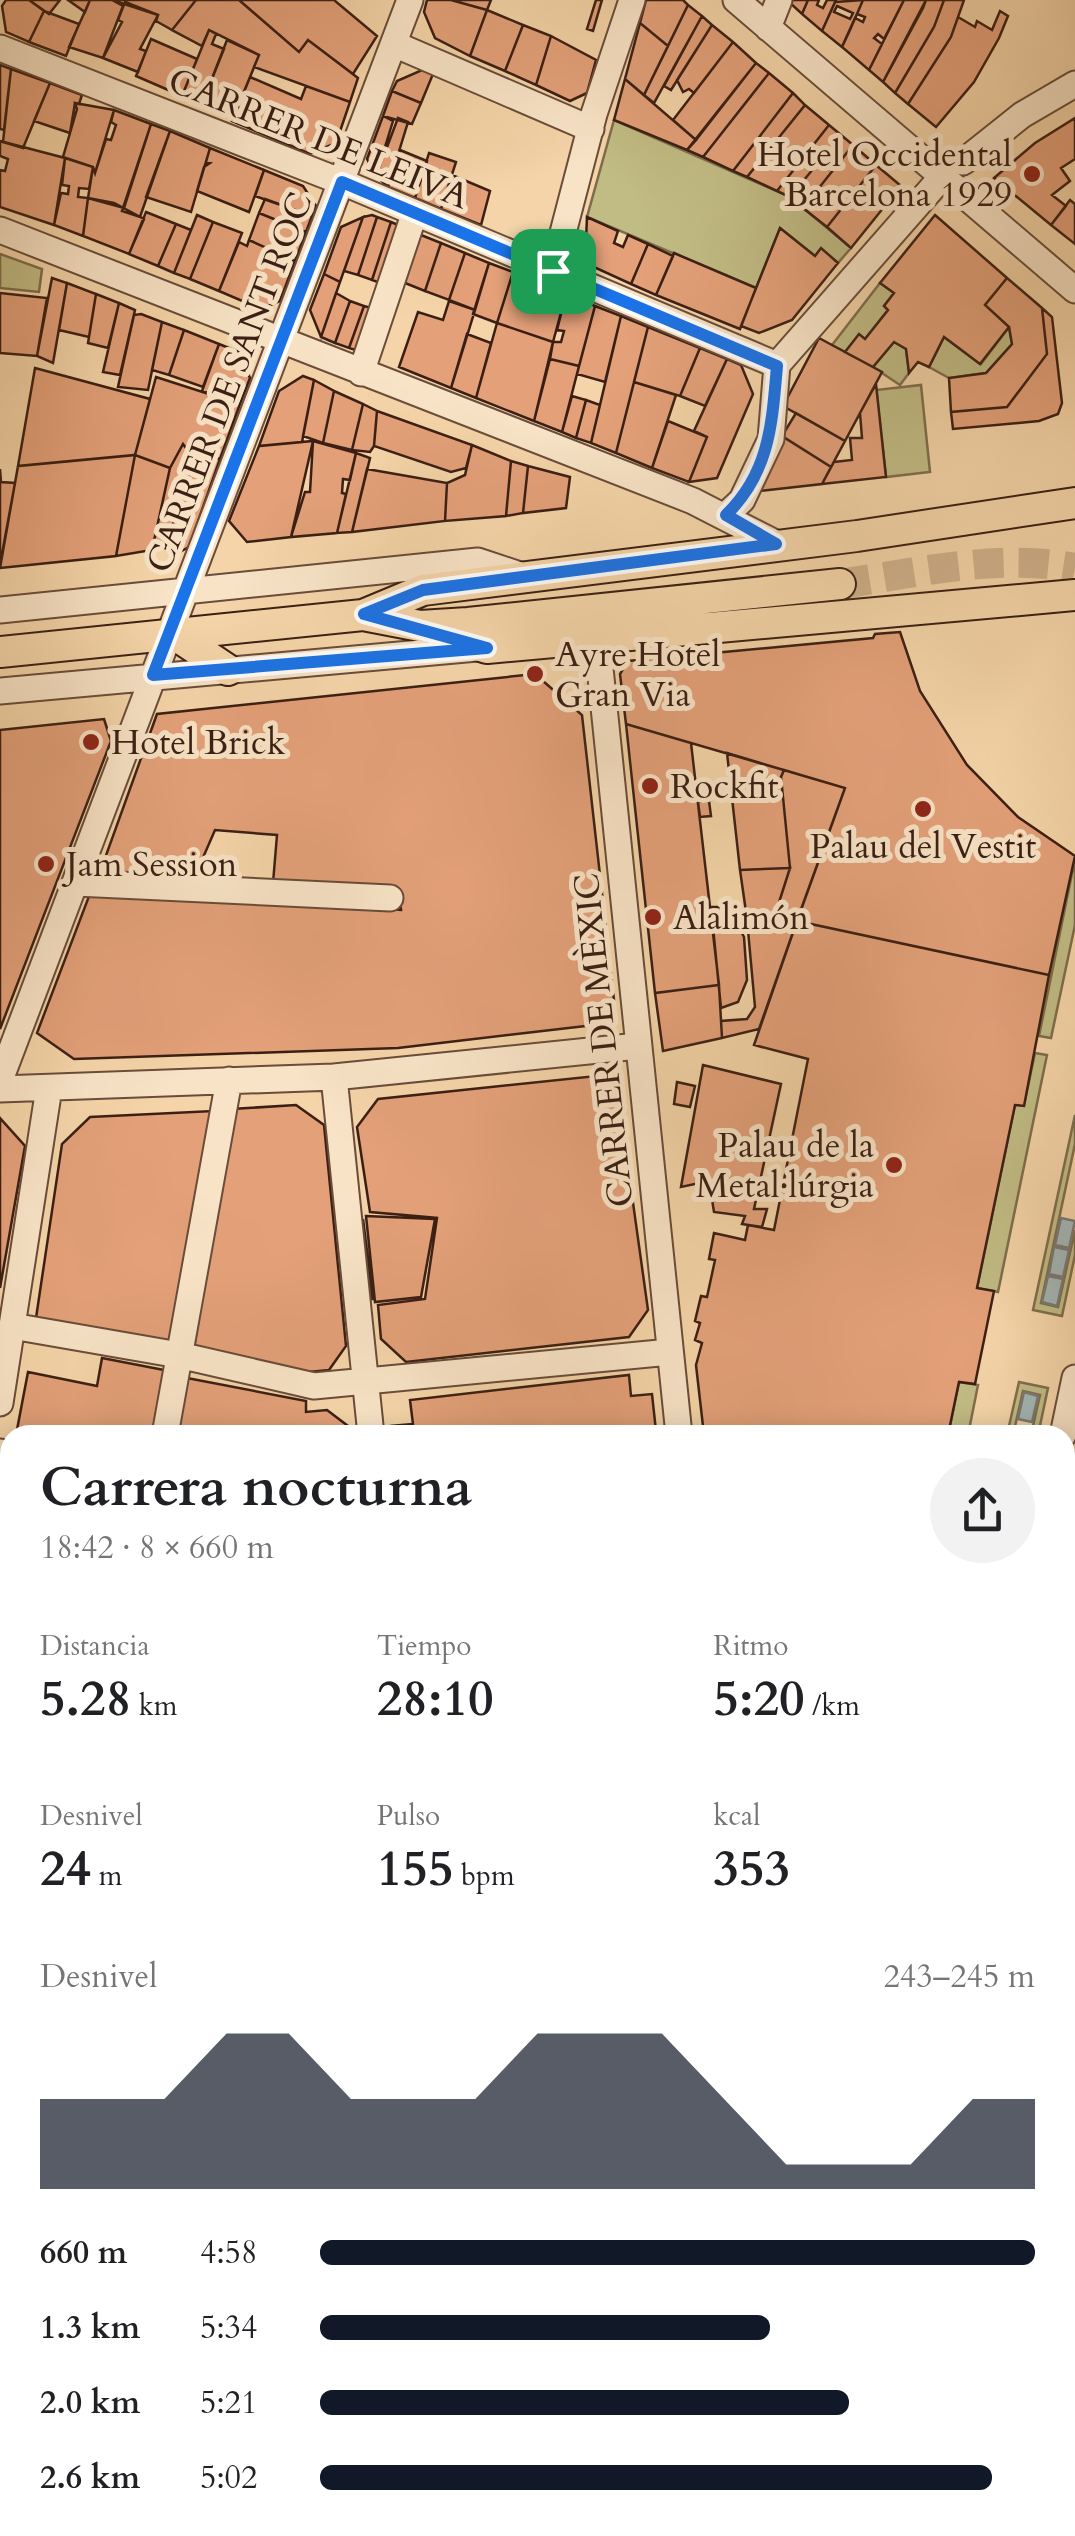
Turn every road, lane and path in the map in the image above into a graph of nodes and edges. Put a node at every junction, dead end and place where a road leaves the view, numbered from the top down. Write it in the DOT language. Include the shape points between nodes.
graph roads {
  1 [pos="632,0"];
  2 [pos="736,0"];
  3 [pos="780,0"];
  4 [pos="406,2"];
  5 [pos="768,28"];
  6 [pos="394,44"];
  7 [pos="0,48"];
  8 [pos="1075,84"];
  9 [pos="591,129"];
  10 [pos="963,162"];
  11 [pos="941,178"];
  12 [pos="342,182"];
  13 [pos="414,215"];
  14 [pos="0,230"];
  15 [pos="553,271"];
  16 [pos="1075,290"];
  17 [pos="281,342"];
  18 [pos="777,366"];
  19 [pos="361,373"];
  20 [pos="1075,503"];
  21 [pos="726,515"];
  22 [pos="776,544"];
  23 [pos="523,576"];
  24 [pos="840,584"];
  25 [pos="188,592"];
  26 [pos="1075,595"];
  27 [pos="0,610"];
  28 [pos="364,614"];
  29 [pos="420,626"];
  30 [pos="172,634"];
  31 [pos="597,638"];
  32 [pos="487,648"];
  33 [pos="0,652"];
  34 [pos="228,670"];
  35 [pos="153,675"];
  36 [pos="0,691"];
  37 [pos="76,883"];
  38 [pos="390,898"];
  39 [pos="638,1046"];
  40 [pos="334,1077"];
  41 [pos="0,1080"];
  42 [pos="229,1080"];
  43 [pos="49,1088"];
  44 [pos="0,1089"];
  45 [pos="12,1326"];
  46 [pos="670,1352"];
  47 [pos="179,1356"];
  48 [pos="1075,1378"];
  49 [pos="367,1384"];
  50 [pos="0,1403"];
  51 [pos="168,1425"];
  52 [pos="370,1425"];
  53 [pos="678,1425"];
  54 [pos="1065,1425"];
  1 -- 9 [label="street"];
  2 -- 5 [label="street"];
  3 -- 5 [label="street"];
  4 -- 6 [label="street, CARRER DE SANT ROC"];
  5 -- 11 [label="street"];
  6 -- 9 [label="street"];
  6 -- 12 [label="street, CARRER DE SANT ROC"];
  7 -- 12 [label="street, CARRER DE LEIVA"];
  8 -- 10 [label="street"];
  9 -- 15 [label="street"];
  11 -- 16 [label="street"];
  11 -- 18 [label="street"];
  12 -- 13 [label="street, CARRER DE LEIVA"];
  12 -- 17 [label="street, CARRER DE SANT ROC"];
  13 -- 15 [label="street, CARRER DE LEIVA"];
  13 -- 19 [label="street"];
  14 -- 17 [label="street"];
  15 -- 18 [label="street, CARRER DE LEIVA"];
  17 -- 19 [label="street"];
  17 -- 25 [label="street, CARRER DE SANT ROC"];
  18 -- 21 [label="street" via="771,440 742,500"];
  19 -- 21 [label="street"];
  20 -- 22 [label="main road"];
  21 -- 22 [label="street"];
  22 -- 23 [label="main road"];
  23 -- 25 [label="street" via="478,562"];
  23 -- 28 [label="main road" via="423,590"];
  24 -- 29 [label="main road"];
  25 -- 27 [label="street"];
  25 -- 30 [label="street, CARRER DE SANT ROC"];
  26 -- 31 [label="main road"];
  28 -- 29 [label="main road"];
  28 -- 30 [label="main road"];
  29 -- 32 [label="main road"];
  30 -- 33 [label="main road"];
  30 -- 34 [label="main road"];
  30 -- 35 [label="street, CARRER DE SANT ROC"];
  31 -- 32 [label="main road"];
  31 -- 39 [label="street, CARRER DE MÈXIC"];
  32 -- 34 [label="street"];
  34 -- 35 [label="street"];
  35 -- 36 [label="street"];
  35 -- 37 [label="street, CARRER DE SANT ROC"];
  37 -- 38 [label="street"];
  37 -- 41 [label="street, CARRER DE SANT ROC"];
  39 -- 40 [label="street"];
  39 -- 46 [label="street, CARRER DE MÈXIC"];
  40 -- 42 [label="street"];
  40 -- 49 [label="street"];
  42 -- 43 [label="street"];
  42 -- 47 [label="street"];
  43 -- 44 [label="street"];
  43 -- 45 [label="street"];
  45 -- 47 [label="street"];
  45 -- 50 [label="street"];
  46 -- 49 [label="street"];
  46 -- 53 [label="street, CARRER DE MÈXIC"];
  47 -- 49 [label="street" via="314,1386"];
  47 -- 51 [label="street"];
  48 -- 54 [label="street"];
  49 -- 52 [label="street"];
}
